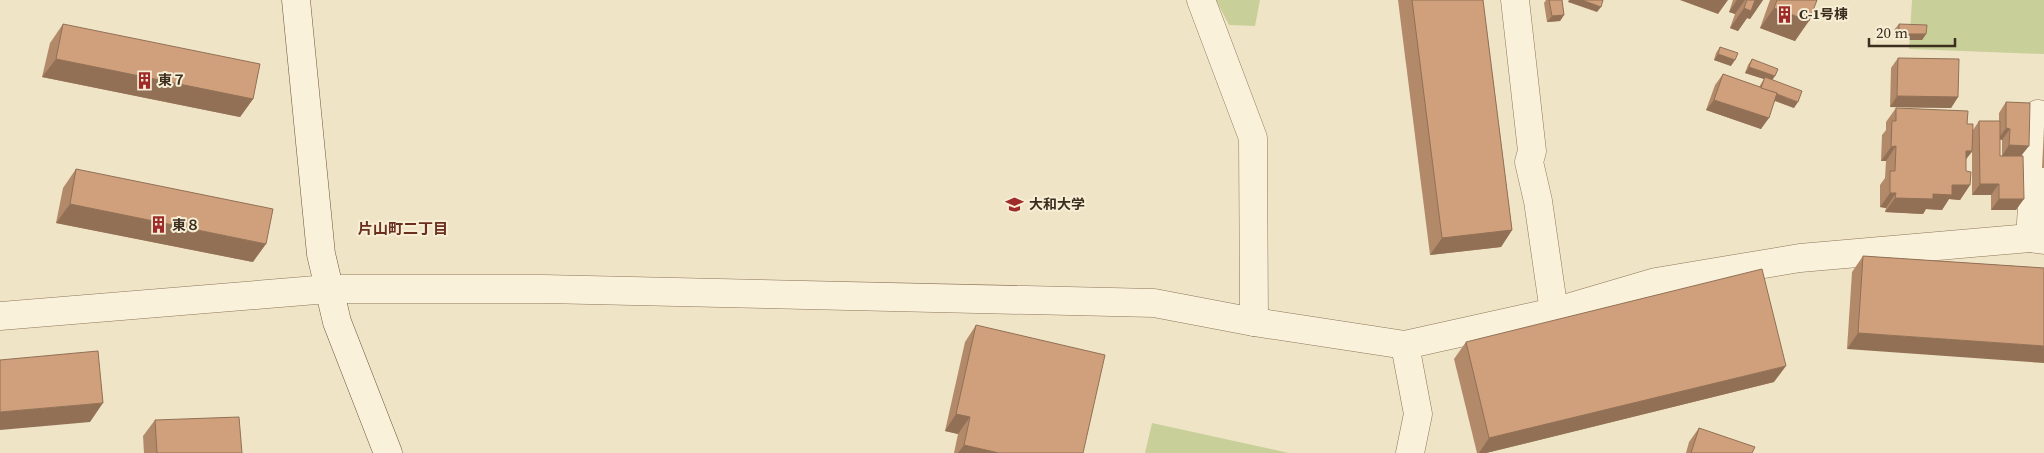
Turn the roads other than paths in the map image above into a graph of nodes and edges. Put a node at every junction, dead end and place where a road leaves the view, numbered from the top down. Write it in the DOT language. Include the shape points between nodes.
graph roads {
  1 [pos="296,0"];
  2 [pos="1201,0"];
  3 [pos="1515,0"];
  4 [pos="2044,115"];
  5 [pos="2037,239"];
  6 [pos="328,289"];
  7 [pos="1554,312"];
  8 [pos="0,316"];
  9 [pos="1254,322"];
  10 [pos="1404,345"];
  11 [pos="388,453"];
  12 [pos="1410,453"];
  1 -- 6 [label="street" via="321,254"];
  2 -- 9 [label="street" via="1253,138"];
  3 -- 7 [label="street" via="1532,151 1529,162"];
  4 -- 5 [label="street" via="2038,114"];
  5 -- 7 [label="street" via="1800,258 1656,282"];
  6 -- 8 [label="street"];
  6 -- 9 [label="street" via="544,289 1154,303"];
  6 -- 11 [label="street" via="337,322"];
  7 -- 10 [label="street"];
  9 -- 10 [label="street"];
  10 -- 12 [label="street" via="1418,414"];
}
